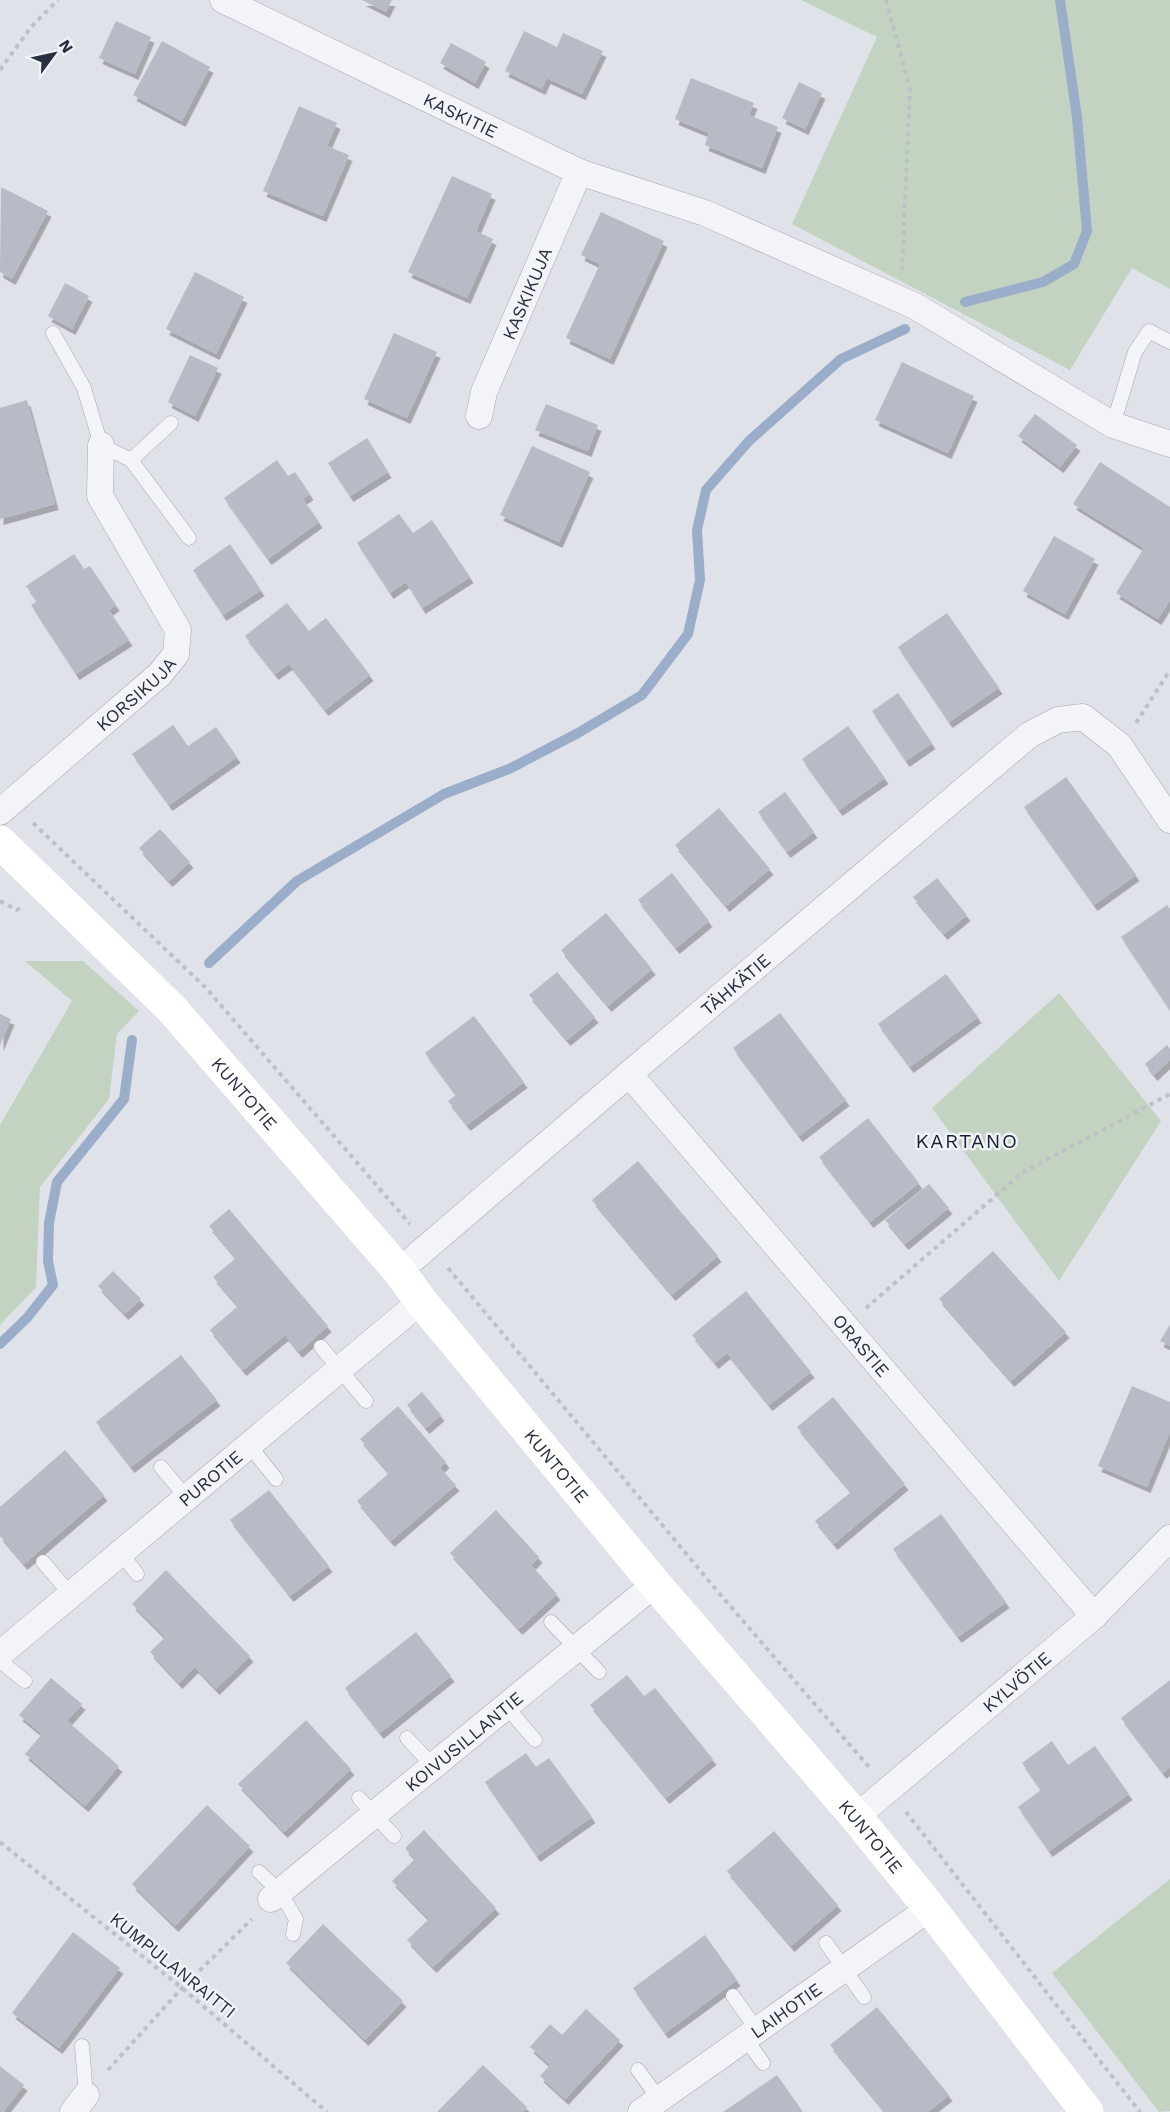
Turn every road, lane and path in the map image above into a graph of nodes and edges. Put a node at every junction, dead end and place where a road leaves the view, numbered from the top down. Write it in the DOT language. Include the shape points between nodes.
graph roads {
  1 [pos="58,0"];
  2 [pos="223,0"];
  3 [pos="886,0"];
  4 [pos="0,70"];
  5 [pos="579,172"];
  6 [pos="901,301"];
  7 [pos="53,333"];
  8 [pos="1170,342"];
  9 [pos="479,416"];
  10 [pos="171,423"];
  11 [pos="1113,424"];
  12 [pos="1170,444"];
  13 [pos="101,445"];
  14 [pos="131,460"];
  15 [pos="189,538"];
  16 [pos="1170,670"];
  17 [pos="1119,746"];
  18 [pos="6,807"];
  19 [pos="1170,820"];
  20 [pos="0,842"];
  21 [pos="628,1074"];
  22 [pos="1170,1094"];
  23 [pos="429,1245"];
  24 [pos="399,1271"];
  25 [pos="421,1301"];
  26 [pos="845,1326"];
  27 [pos="321,1347"];
  28 [pos="340,1369"];
  29 [pos="366,1401"];
  30 [pos="249,1445"];
  31 [pos="161,1467"];
  32 [pos="276,1479"];
  33 [pos="187,1498"];
  34 [pos="1170,1538"];
  35 [pos="121,1553"];
  36 [pos="43,1562"];
  37 [pos="137,1574"];
  38 [pos="655,1584"];
  39 [pos="71,1595"];
  40 [pos="1094,1616"];
  41 [pos="551,1622"];
  42 [pos="577,1648"];
  43 [pos="0,1654"];
  44 [pos="0,1661"];
  45 [pos="599,1672"];
  46 [pos="25,1682"];
  47 [pos="506,1706"];
  48 [pos="407,1738"];
  49 [pos="535,1740"];
  50 [pos="433,1766"];
  51 [pos="889,1789"];
  52 [pos="367,1806"];
  53 [pos="856,1817"];
  54 [pos="394,1836"];
  55 [pos="0,1842"];
  56 [pos="259,1872"];
  57 [pos="276,1895"];
  58 [pos="930,1908"];
  59 [pos="293,1934"];
  60 [pos="826,1943"];
  61 [pos="844,1969"];
  62 [pos="182,1988"];
  63 [pos="734,1996"];
  64 [pos="864,1997"];
  65 [pos="751,2034"];
  66 [pos="82,2046"];
  67 [pos="763,2063"];
  68 [pos="638,2070"];
  69 [pos="79,2104"];
  70 [pos="650,2106"];
  71 [pos="327,2112"];
  72 [pos="1087,2112"];
  73 [pos="1140,2112"];
  1 -- 4 [label="path" via="31,27"];
  2 -- 5 [label="street, KASKITIE"];
  3 -- 6 [label="path" via="910,89"];
  5 -- 6 [label="street, KASKITIE" via="705,213"];
  5 -- 9 [label="street, KASKIKUJA" via="484,392"];
  6 -- 11 [label="street, KASKITIE"];
  7 -- 13 [label="lane" via="84,388"];
  8 -- 11 [label="lane" via="1149,331 1135,352"];
  10 -- 14 [label="lane"];
  11 -- 12 [label="street, KASKITIE"];
  13 -- 14 [label="lane"];
  13 -- 18 [label="street, KORSIKUJA" via="100,496 178,630 176,654 160,674"];
  14 -- 15 [label="lane"];
  16 -- 17 [label="path"];
  17 -- 19 [label="street"];
  17 -- 21 [label="street, TÄHKÄTIE" via="1083,717 1058,720 1029,735"];
  18 -- 23 [label="path" via="206,988"];
  20 -- 24 [label="street, KUNTOTIE" via="171,1008"];
  21 -- 23 [label="street, TÄHKÄTIE"];
  21 -- 26 [label="street, ORASTIE"];
  22 -- 26 [label="path" via="1022,1173"];
  23 -- 24 [label="street, TÄHKÄTIE"];
  23 -- 51 [label="path" via="719,1593"];
  24 -- 25 [label="street, KUNTOTIE"];
  25 -- 28 [label="street, PUROTIE"];
  25 -- 38 [label="street, KUNTOTIE"];
  26 -- 40 [label="street, ORASTIE"];
  27 -- 28 [label="lane"];
  28 -- 29 [label="lane"];
  28 -- 30 [label="street, PUROTIE"];
  30 -- 32 [label="lane"];
  30 -- 33 [label="street, PUROTIE"];
  31 -- 33 [label="lane"];
  33 -- 35 [label="street, PUROTIE"];
  34 -- 40 [label="street, KYLVÖTIE"];
  35 -- 37 [label="lane"];
  35 -- 39 [label="street, PUROTIE"];
  36 -- 39 [label="lane"];
  38 -- 42 [label="street, KOIVUSILLANTIE"];
  38 -- 53 [label="street, KUNTOTIE"];
  39 -- 43 [label="street, PUROTIE"];
  40 -- 51 [label="street, KYLVÖTIE"];
  41 -- 42 [label="lane"];
  42 -- 45 [label="lane"];
  42 -- 47 [label="street, KOIVUSILLANTIE"];
  44 -- 46 [label="lane"];
  47 -- 49 [label="lane"];
  47 -- 50 [label="street, KOIVUSILLANTIE"];
  48 -- 50 [label="lane"];
  50 -- 52 [label="street, KOIVUSILLANTIE"];
  51 -- 53 [label="street, KYLVÖTIE"];
  51 -- 73 [label="path"];
  52 -- 54 [label="lane"];
  52 -- 57 [label="street, KOIVUSILLANTIE"];
  53 -- 58 [label="street, KUNTOTIE"];
  55 -- 62 [label="path, KUMPULANRAITTI"];
  56 -- 57 [label="lane"];
  57 -- 59 [label="lane" via="296,1919"];
  57 -- 62 [label="path"];
  58 -- 61 [label="street, LAIHOTIE"];
  58 -- 72 [label="street, KUNTOTIE"];
  60 -- 61 [label="lane"];
  61 -- 64 [label="lane"];
  61 -- 65 [label="street, LAIHOTIE"];
  62 -- 69 [label="path"];
  62 -- 71 [label="path, KUMPULANRAITTI"];
  63 -- 65 [label="lane"];
  65 -- 67 [label="lane"];
  65 -- 70 [label="street, LAIHOTIE"];
  66 -- 69 [label="lane"];
  68 -- 70 [label="lane"];
}
